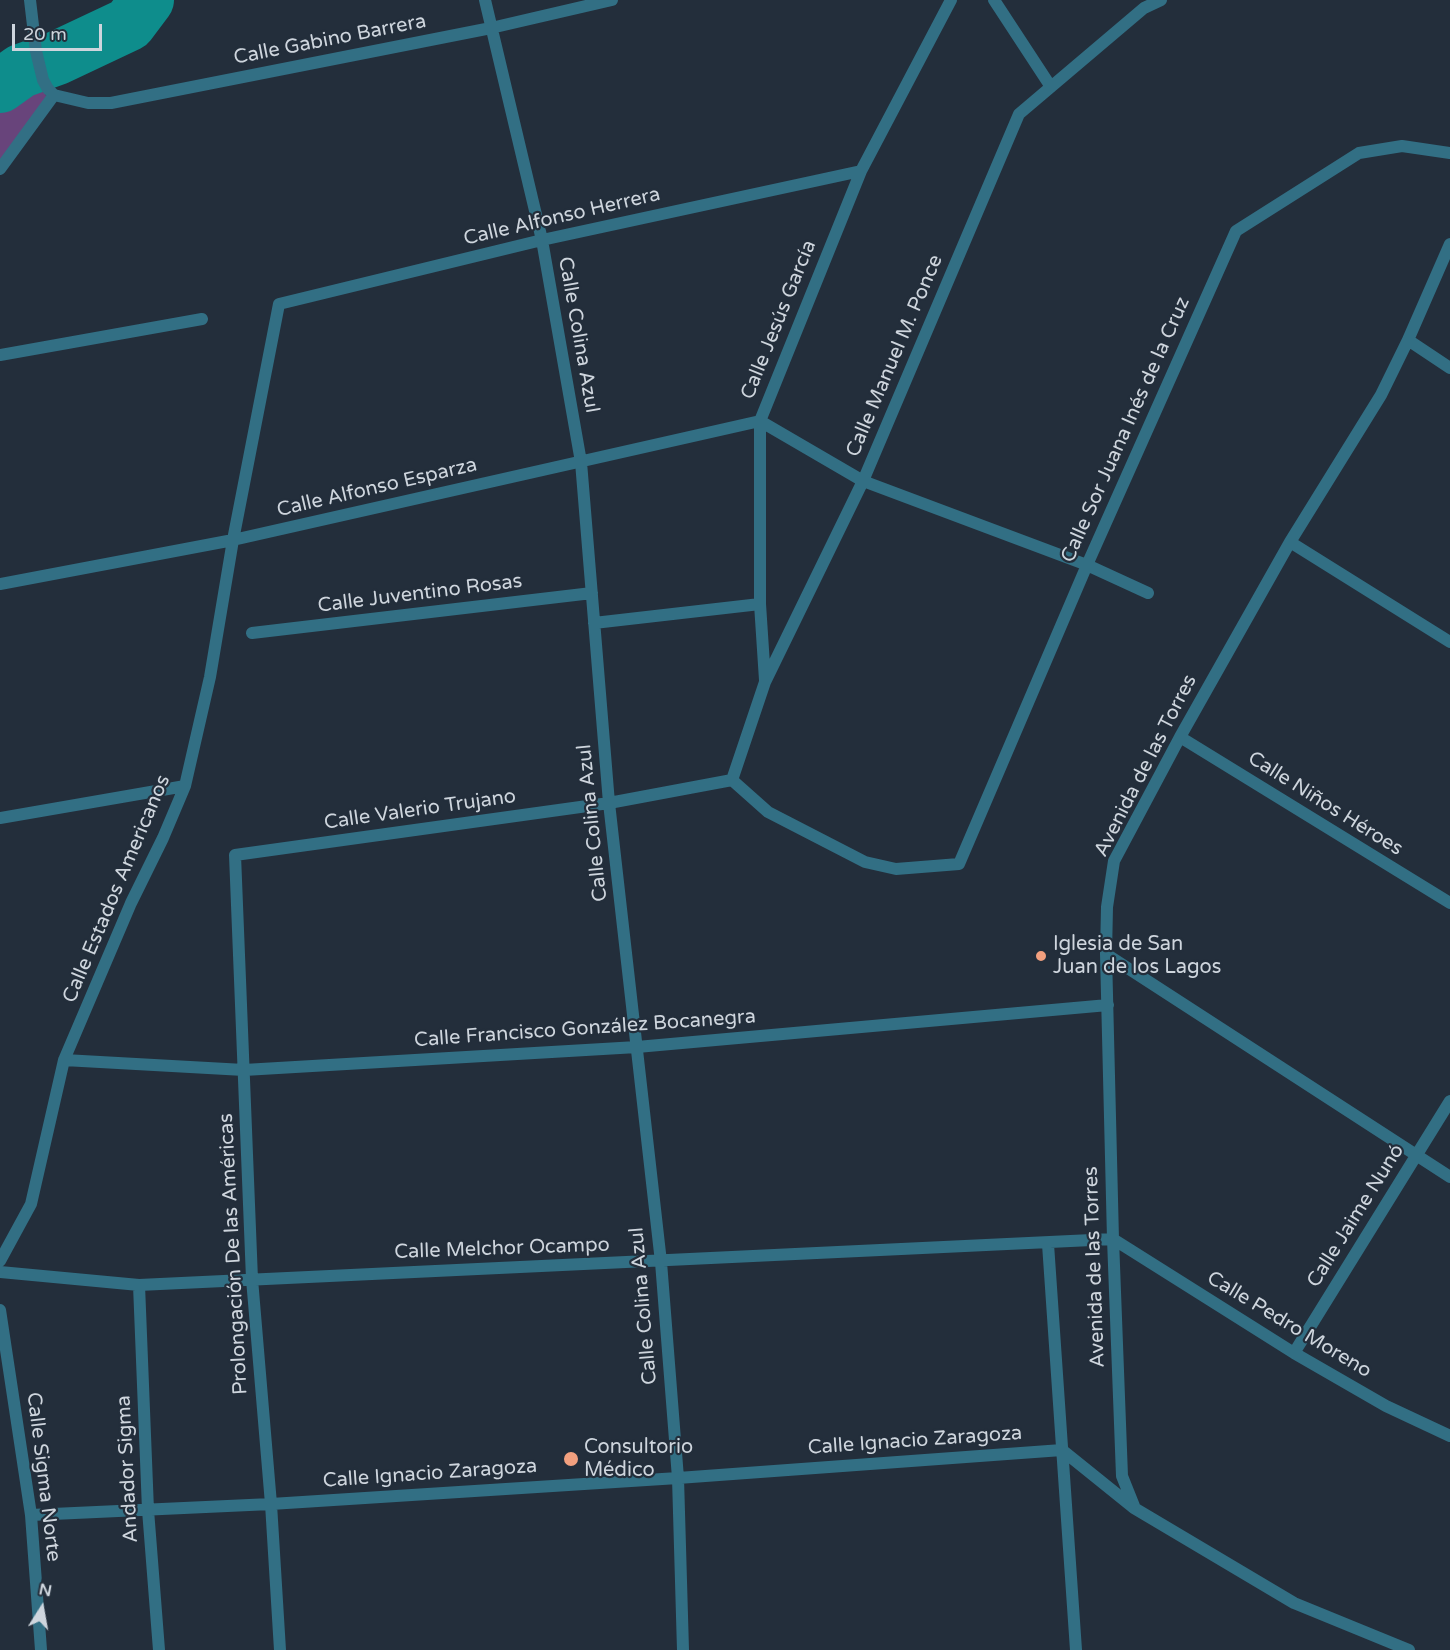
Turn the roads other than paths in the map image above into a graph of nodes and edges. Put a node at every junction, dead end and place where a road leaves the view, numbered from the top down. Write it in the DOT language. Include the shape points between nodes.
graph roads {
  1 [pos="30,0"];
  2 [pos="484,0"];
  3 [pos="612,0"];
  4 [pos="951,0"];
  5 [pos="994,0"];
  6 [pos="1161,0"];
  7 [pos="490,28"];
  8 [pos="1051,87"];
  9 [pos="54,95"];
  10 [pos="1450,153"];
  11 [pos="0,169"];
  12 [pos="861,171"];
  13 [pos="542,240"];
  14 [pos="1450,244"];
  15 [pos="277,309"];
  16 [pos="202,319"];
  17 [pos="1408,340"];
  18 [pos="0,355"];
  19 [pos="1450,368"];
  20 [pos="760,421"];
  21 [pos="581,462"];
  22 [pos="863,481"];
  23 [pos="233,540"];
  24 [pos="1290,542"];
  25 [pos="1087,565"];
  26 [pos="0,584"];
  27 [pos="592,593"];
  28 [pos="1148,593"];
  29 [pos="760,604"];
  30 [pos="594,623"];
  31 [pos="252,633"];
  32 [pos="1450,642"];
  33 [pos="765,682"];
  34 [pos="1180,737"];
  35 [pos="732,780"];
  36 [pos="185,786"];
  37 [pos="609,803"];
  38 [pos="0,818"];
  39 [pos="235,855"];
  40 [pos="1450,903"];
  41 [pos="1106,954"];
  42 [pos="1108,1005"];
  43 [pos="637,1047"];
  44 [pos="64,1060"];
  45 [pos="244,1070"];
  46 [pos="1450,1101"];
  47 [pos="1417,1155"];
  48 [pos="1450,1177"];
  49 [pos="1113,1239"];
  50 [pos="1048,1244"];
  51 [pos="0,1261"];
  52 [pos="661,1262"];
  53 [pos="0,1272"];
  54 [pos="252,1279"];
  55 [pos="139,1285"];
  56 [pos="0,1310"];
  57 [pos="1294,1353"];
  58 [pos="1450,1436"];
  59 [pos="1062,1450"];
  60 [pos="678,1478"];
  61 [pos="271,1504"];
  62 [pos="1134,1508"];
  63 [pos="148,1510"];
  64 [pos="31,1515"];
  65 [pos="41,1650"];
  66 [pos="159,1650"];
  67 [pos="280,1650"];
  68 [pos="683,1650"];
  69 [pos="1076,1650"];
  70 [pos="1409,1650"];
  1 -- 9 [label="street" via="43,80"];
  2 -- 7 [label="street, Calle Colina Azul"];
  3 -- 7 [label="street, Calle Gabino Barrera"];
  4 -- 12 [label="street, Calle Jesús García"];
  5 -- 8 [label="street"];
  6 -- 8 [label="street, Calle Manuel M. Ponce" via="1144,8"];
  7 -- 9 [label="street, Calle Gabino Barrera" via="111,103 88,103"];
  7 -- 13 [label="street, Calle Colina Azul"];
  8 -- 22 [label="street, Calle Manuel M. Ponce" via="1019,114"];
  9 -- 11 [label="street"];
  10 -- 25 [label="street, Calle Sor Juana Inés de la Cruz" via="1402,146 1359,153 1236,231"];
  12 -- 13 [label="street, Calle Alfonso Herrera"];
  12 -- 20 [label="street, Calle Jesús García"];
  13 -- 15 [label="street, Calle Alfonso Herrera" via="281,302"];
  13 -- 21 [label="street, Calle Colina Azul"];
  14 -- 17 [label="street, Avenida de las Torres"];
  15 -- 23 [label="street, Calle Estados Americanos"];
  16 -- 18 [label="street"];
  17 -- 19 [label="street"];
  17 -- 24 [label="street, Avenida de las Torres" via="1381,395"];
  20 -- 21 [label="street, Calle Alfonso Esparza"];
  20 -- 22 [label="street"];
  20 -- 29 [label="street, Calle Jesús García"];
  21 -- 23 [label="street, Calle Alfonso Esparza"];
  21 -- 27 [label="street, Calle Colina Azul"];
  22 -- 25 [label="street"];
  22 -- 33 [label="street, Calle Manuel M. Ponce"];
  23 -- 26 [label="street, Calle Alfonso Esparza"];
  23 -- 36 [label="street, Calle Estados Americanos" via="210,677"];
  24 -- 32 [label="street"];
  24 -- 34 [label="street, Avenida de las Torres"];
  25 -- 28 [label="street"];
  25 -- 35 [label="street, Calle Sor Juana Inés de la Cruz" via="959,864 896,869 865,862 768,812"];
  27 -- 30 [label="street, Calle Colina Azul"];
  27 -- 31 [label="street, Calle Juventino Rosas"];
  29 -- 30 [label="street"];
  29 -- 33 [label="street, Calle Jesús García"];
  30 -- 37 [label="street, Calle Colina Azul"];
  33 -- 35 [label="street, Calle Manuel M. Ponce"];
  34 -- 40 [label="street, Calle Niños Héroes"];
  34 -- 41 [label="street, Avenida de las Torres" via="1114,861 1107,907"];
  35 -- 37 [label="street, Calle Valerio Trujano"];
  36 -- 38 [label="street"];
  36 -- 44 [label="street, Calle Estados Americanos"];
  37 -- 39 [label="street, Calle Valerio Trujano"];
  37 -- 43 [label="street, Calle Colina Azul"];
  39 -- 45 [label="street, Prolongación De las Américas"];
  41 -- 42 [label="street, Avenida de las Torres"];
  41 -- 47 [label="street"];
  42 -- 43 [label="street, Calle Francisco González Bocanegra"];
  42 -- 49 [label="street, Avenida de las Torres"];
  43 -- 45 [label="street, Calle Francisco González Bocanegra"];
  43 -- 52 [label="street, Calle Colina Azul"];
  44 -- 45 [label="street, Calle Francisco González Bocanegra"];
  44 -- 51 [label="street, Calle Estados Americanos" via="31,1204"];
  45 -- 54 [label="street, Prolongación De las Américas"];
  46 -- 47 [label="street, Calle Jaime Nunó"];
  47 -- 48 [label="street"];
  47 -- 57 [label="street, Calle Jaime Nunó"];
  49 -- 50 [label="street, Calle Melchor Ocampo"];
  49 -- 57 [label="street, Calle Pedro Moreno"];
  49 -- 62 [label="street, Avenida de las Torres" via="1122,1476"];
  50 -- 52 [label="street, Calle Melchor Ocampo"];
  50 -- 59 [label="street"];
  52 -- 54 [label="street, Calle Melchor Ocampo"];
  52 -- 60 [label="street, Calle Colina Azul"];
  53 -- 55 [label="street, Calle Melchor Ocampo"];
  54 -- 55 [label="street, Calle Melchor Ocampo"];
  54 -- 61 [label="street, Prolongación De las Américas"];
  55 -- 63 [label="street, Andador Sigma"];
  56 -- 64 [label="street, Calle Sigma Norte"];
  57 -- 58 [label="street, Calle Pedro Moreno" via="1386,1406"];
  59 -- 60 [label="street, Calle Ignacio Zaragoza"];
  59 -- 62 [label="street"];
  59 -- 69 [label="street"];
  60 -- 61 [label="street, Calle Ignacio Zaragoza"];
  60 -- 68 [label="street, Calle Colina Azul"];
  61 -- 63 [label="street, Calle Ignacio Zaragoza"];
  61 -- 67 [label="street, Prolongación De las Américas"];
  62 -- 70 [label="street" via="1294,1603"];
  63 -- 64 [label="street, Calle Ignacio Zaragoza"];
  63 -- 66 [label="street, Andador Sigma"];
  64 -- 65 [label="street, Calle Sigma Norte"];
}
